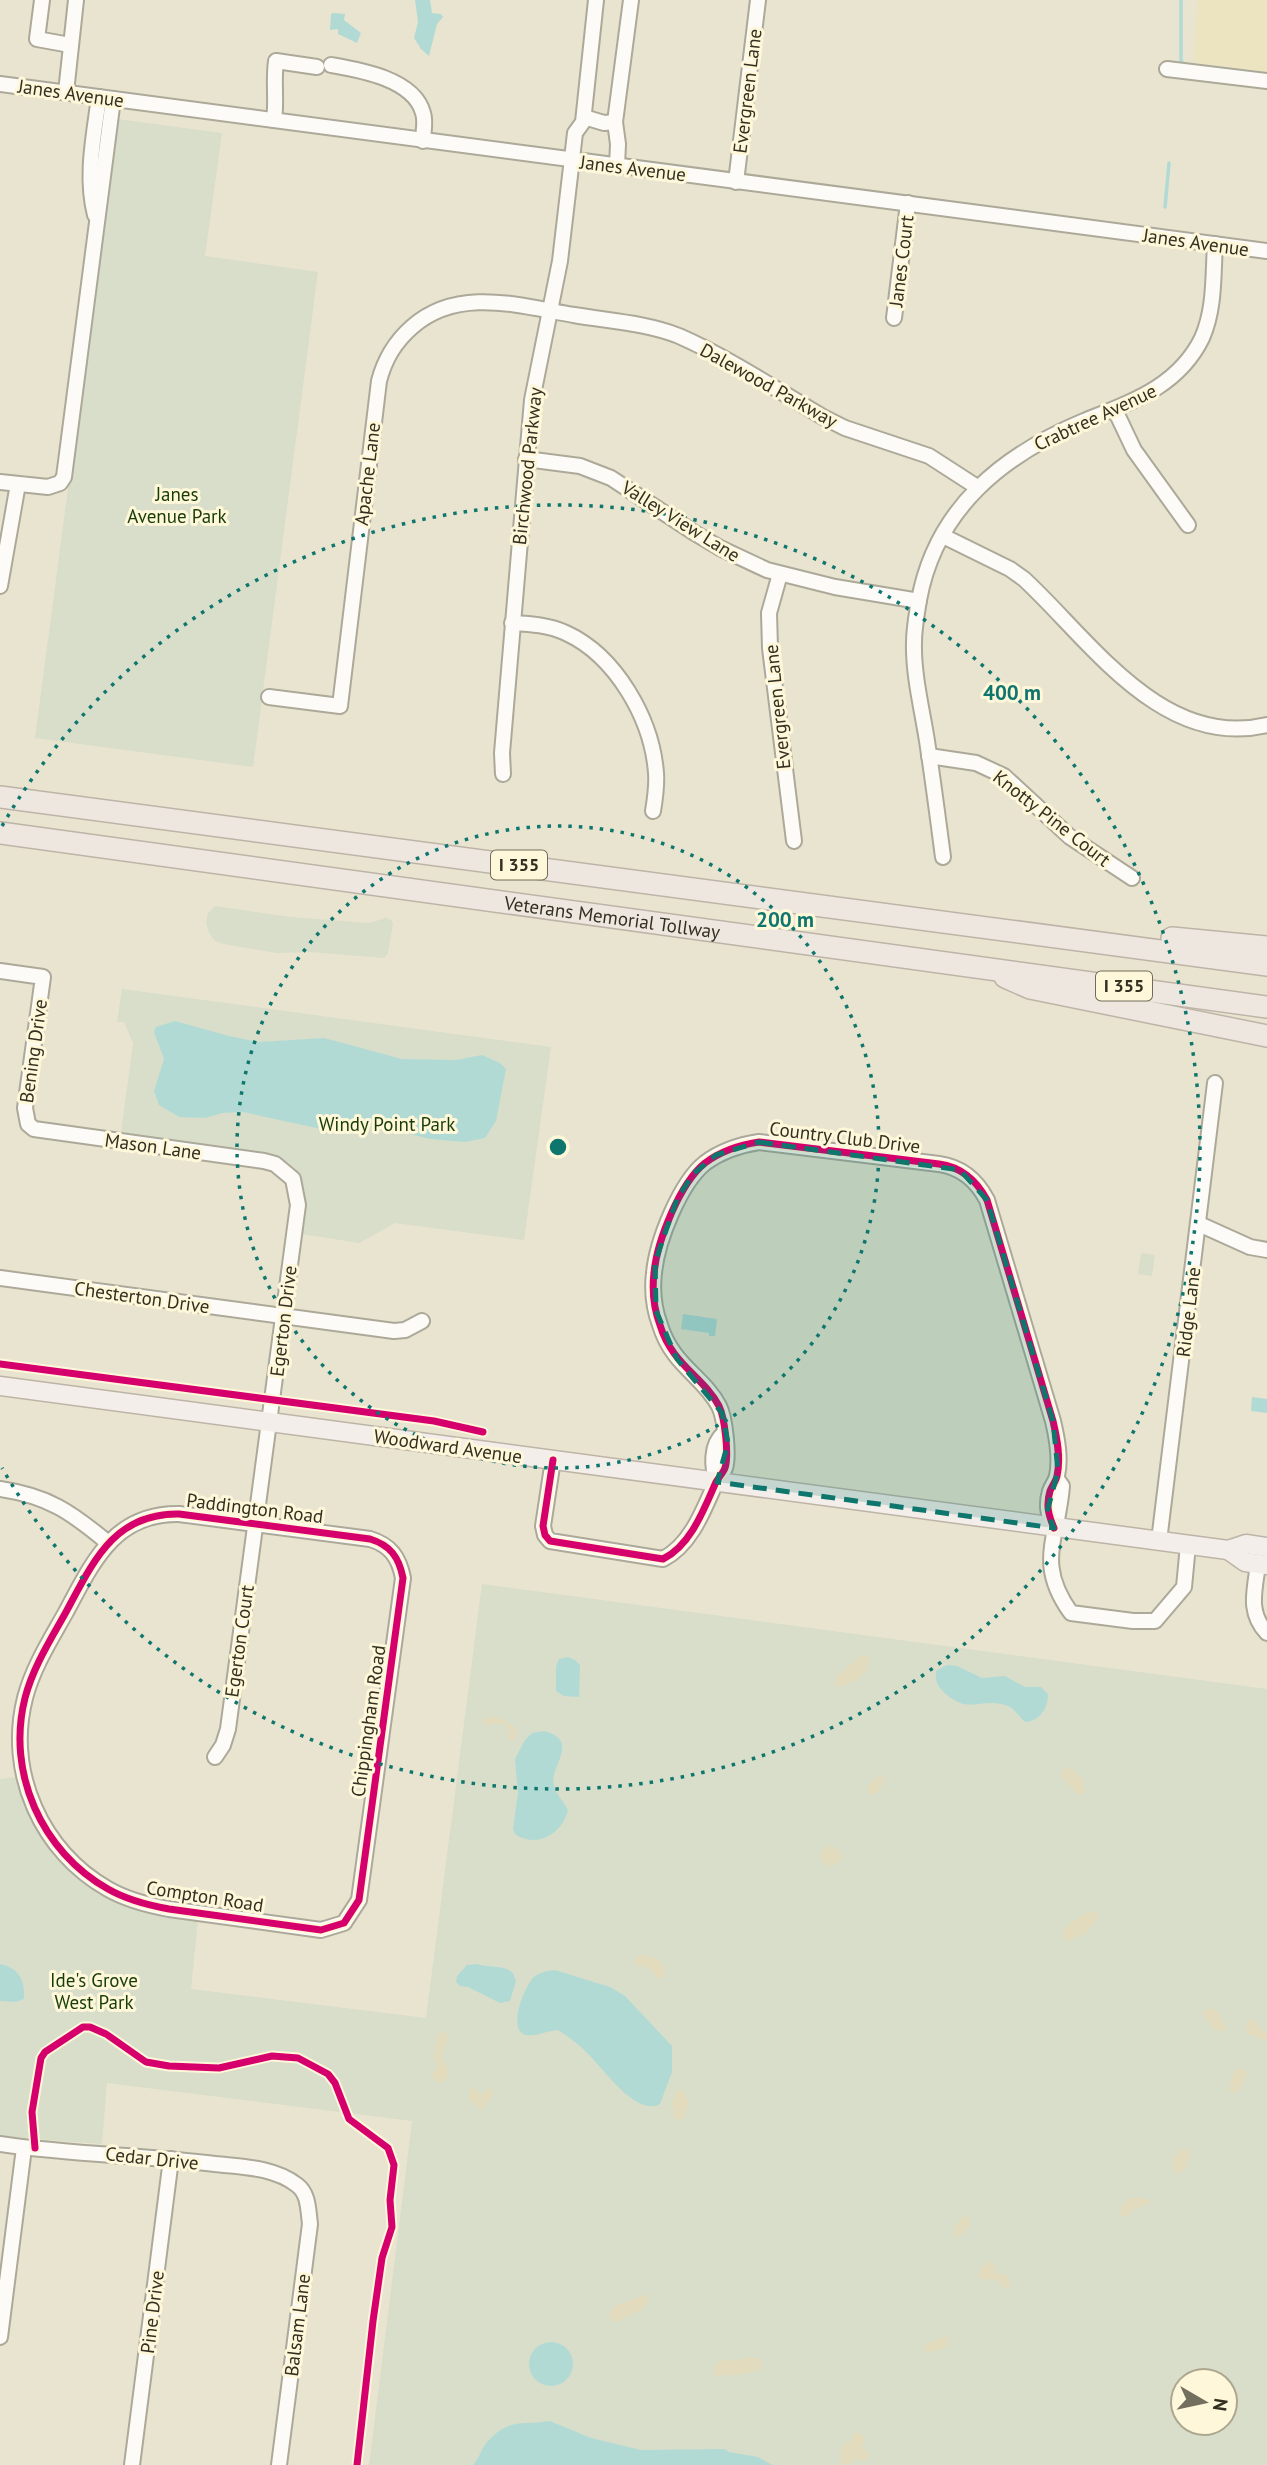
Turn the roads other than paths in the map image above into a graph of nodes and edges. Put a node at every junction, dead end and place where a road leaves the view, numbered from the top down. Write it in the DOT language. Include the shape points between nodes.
graph roads {
  1 [pos="42,0"];
  2 [pos="76,0"];
  3 [pos="596,0"];
  4 [pos="631,0"];
  5 [pos="758,0"];
  6 [pos="70,44"];
  7 [pos="1167,69"];
  8 [pos="1267,81"];
  9 [pos="0,84"];
  10 [pos="66,92"];
  11 [pos="106,98"];
  12 [pos="584,117"];
  13 [pos="274,120"];
  14 [pos="615,122"];
  15 [pos="422,141"];
  16 [pos="572,160"];
  17 [pos="617,166"];
  18 [pos="736,182"];
  19 [pos="908,203"];
  20 [pos="1214,244"];
  21 [pos="1267,251"];
  22 [pos="550,311"];
  23 [pos="894,318"];
  24 [pos="1115,410"];
  25 [pos="526,459"];
  26 [pos="0,482"];
  27 [pos="18,484"];
  28 [pos="977,487"];
  29 [pos="1188,525"];
  30 [pos="943,536"];
  31 [pos="780,574"];
  32 [pos="0,586"];
  33 [pos="919,601"];
  34 [pos="512,623"];
  35 [pos="269,697"];
  36 [pos="1267,725"];
  37 [pos="929,756"];
  38 [pos="503,774"];
  39 [pos="0,797"];
  40 [pos="653,811"];
  41 [pos="0,834"];
  42 [pos="794,841"];
  43 [pos="943,857"];
  44 [pos="1132,878"];
  45 [pos="1038,934"];
  46 [pos="1267,947"];
  47 [pos="1267,965"];
  48 [pos="981,966"];
  49 [pos="0,971"];
  50 [pos="1267,1007"];
  51 [pos="1267,1036"];
  52 [pos="1215,1083"];
  53 [pos="28,1124"];
  54 [pos="279,1167"];
  55 [pos="1199,1224"];
  56 [pos="1267,1250"];
  57 [pos="0,1278"];
  58 [pos="284,1316"];
  59 [pos="422,1321"];
  60 [pos="0,1386"];
  61 [pos="270,1422"];
  62 [pos="553,1460"];
  63 [pos="717,1482"];
  64 [pos="0,1489"];
  65 [pos="255,1523"];
  66 [pos="1054,1528"];
  67 [pos="364,1538"];
  68 [pos="1159,1541"];
  69 [pos="107,1542"];
  70 [pos="1188,1545"];
  71 [pos="1267,1547"];
  72 [pos="1228,1550"];
  73 [pos="1263,1564"];
  74 [pos="1267,1633"];
  75 [pos="215,1757"];
  76 [pos="344,1923"];
  77 [pos="0,2144"];
  78 [pos="24,2148"];
  79 [pos="172,2159"];
  80 [pos="300,2187"];
  81 [pos="0,2337"];
  82 [pos="132,2465"];
  83 [pos="279,2465"];
  1 -- 6 [label="street" via="37,39"];
  2 -- 6 [label="street"];
  3 -- 12 [label="street, Birchwood Parkway"];
  4 -- 14 [label="street"];
  5 -- 18 [label="street, Evergreen Lane"];
  6 -- 10 [label="street"];
  7 -- 8 [label="street"];
  9 -- 10 [label="street, Janes Avenue"];
  10 -- 11 [label="street, Janes Avenue"];
  11 -- 13 [label="street, Janes Avenue"];
  11 -- 27 [label="street" via="97,223 64,477 55,486"];
  12 -- 14 [label="street"];
  12 -- 16 [label="street, Birchwood Parkway" via="575,133"];
  13 -- 15 [label="street, Janes Avenue"];
  13 -- 15 [label="street" via="276,61 324,66 374,74 412,95 425,120"];
  14 -- 17 [label="street"];
  15 -- 16 [label="street, Janes Avenue"];
  16 -- 17 [label="street, Janes Avenue"];
  16 -- 22 [label="street, Birchwood Parkway"];
  17 -- 18 [label="street, Janes Avenue"];
  18 -- 19 [label="street, Janes Avenue"];
  19 -- 20 [label="street, Janes Avenue"];
  19 -- 23 [label="street, Janes Court"];
  20 -- 21 [label="street, Janes Avenue"];
  20 -- 24 [label="street, Crabtree Avenue" via="1212,298 1195,350 1165,384"];
  22 -- 25 [label="street, Birchwood Parkway"];
  22 -- 28 [label="street, Dalewood Parkway" via="677,335 834,422 929,456"];
  22 -- 35 [label="street, Apache Lane" via="494,301 456,304 424,316 393,347 379,380 340,706"];
  24 -- 28 [label="street, Crabtree Avenue" via="1031,446"];
  24 -- 29 [label="street" via="1134,450"];
  25 -- 31 [label="street, Valley View Lane" via="580,466 611,478 720,548"];
  25 -- 34 [label="street, Birchwood Parkway"];
  26 -- 27 [label="street"];
  27 -- 32 [label="street"];
  28 -- 30 [label="street, Crabtree Avenue"];
  30 -- 33 [label="street, Crabtree Avenue"];
  30 -- 36 [label="street" via="1024,579 1123,679 1157,704 1217,726"];
  31 -- 33 [label="street, Valley View Lane"];
  31 -- 42 [label="street, Evergreen Lane" via="769,612 770,648"];
  33 -- 37 [label="street, Crabtree Avenue" via="915,659"];
  34 -- 38 [label="street, Birchwood Parkway"];
  34 -- 40 [label="street" via="563,632 617,674 651,746 656,784"];
  37 -- 43 [label="street, Crabtree Avenue"];
  37 -- 44 [label="street, Knotty Pine Court" via="976,763 1004,776 1070,837"];
  39 -- 45 [label="highway, Veterans Memorial Tollway / I 355"];
  41 -- 48 [label="highway, Veterans Memorial Tollway / I 355"];
  45 -- 46 [label="highway" via="1113,932"];
  45 -- 47 [label="highway, Veterans Memorial Tollway / I 355"];
  48 -- 50 [label="highway, Veterans Memorial Tollway / I 355"];
  48 -- 51 [label="highway" via="1030,988"];
  49 -- 53 [label="street, Bening Drive" via="43,976 25,1108"];
  52 -- 55 [label="street, Ridge Lane"];
  53 -- 54 [label="street, Mason Lane" via="42,1132 264,1161"];
  54 -- 58 [label="street, Egerton Drive" via="293,1179 298,1198"];
  55 -- 56 [label="street"];
  55 -- 68 [label="street, Ridge Lane"];
  57 -- 58 [label="street, Chesterton Drive"];
  58 -- 59 [label="street, Chesterton Drive" via="394,1331"];
  58 -- 61 [label="street, Egerton Drive"];
  60 -- 61 [label="main road, Woodward Avenue"];
  61 -- 62 [label="main road, Woodward Avenue"];
  61 -- 65 [label="street, Egerton Drive"];
  62 -- 63 [label="main road, Woodward Avenue"];
  62 -- 63 [label="street" via="543,1526 550,1541 663,1559 703,1515"];
  63 -- 66 [label="main road, Woodward Avenue"];
  63 -- 66 [label="street, Country Club Drive" via="712,1466 724,1421 713,1397 677,1359 660,1328 653,1286 655,1262 677,1199 693,1174 716,1155 759,1142 939,1164 969,1176 987,1200 1053,1421 1057,1479 1062,1486"];
  64 -- 69 [label="street" via="58,1505"];
  65 -- 67 [label="street, Paddington Road"];
  65 -- 69 [label="street, Paddington Road" via="160,1515 139,1521"];
  65 -- 75 [label="street, Egerton Court" via="228,1729"];
  66 -- 68 [label="main road, Woodward Avenue"];
  66 -- 70 [label="street, Country Club Drive" via="1049,1557 1061,1600 1071,1613 1133,1621 1155,1622 1184,1587"];
  67 -- 76 [label="street, Chippingham Road" via="395,1553 402,1578 359,1900"];
  68 -- 70 [label="main road, Woodward Avenue"];
  69 -- 76 [label="street, Compton Road" via="37,1665 25,1698 22,1767 30,1799 45,1828 87,1875 144,1905 321,1930"];
  70 -- 72 [label="main road, Woodward Avenue"];
  71 -- 72 [label="main road, Woodward Avenue" via="1247,1544"];
  72 -- 73 [label="main road, Woodward Avenue" via="1245,1562"];
  73 -- 74 [label="street" via="1252,1606"];
  77 -- 78 [label="street, Cedar Drive"];
  78 -- 79 [label="street, Cedar Drive"];
  78 -- 81 [label="street"];
  79 -- 80 [label="street, Cedar Drive" via="264,2170 283,2175"];
  79 -- 82 [label="street, Pine Drive"];
  80 -- 83 [label="street, Balsam Lane" via="307,2199 310,2224"];
}
